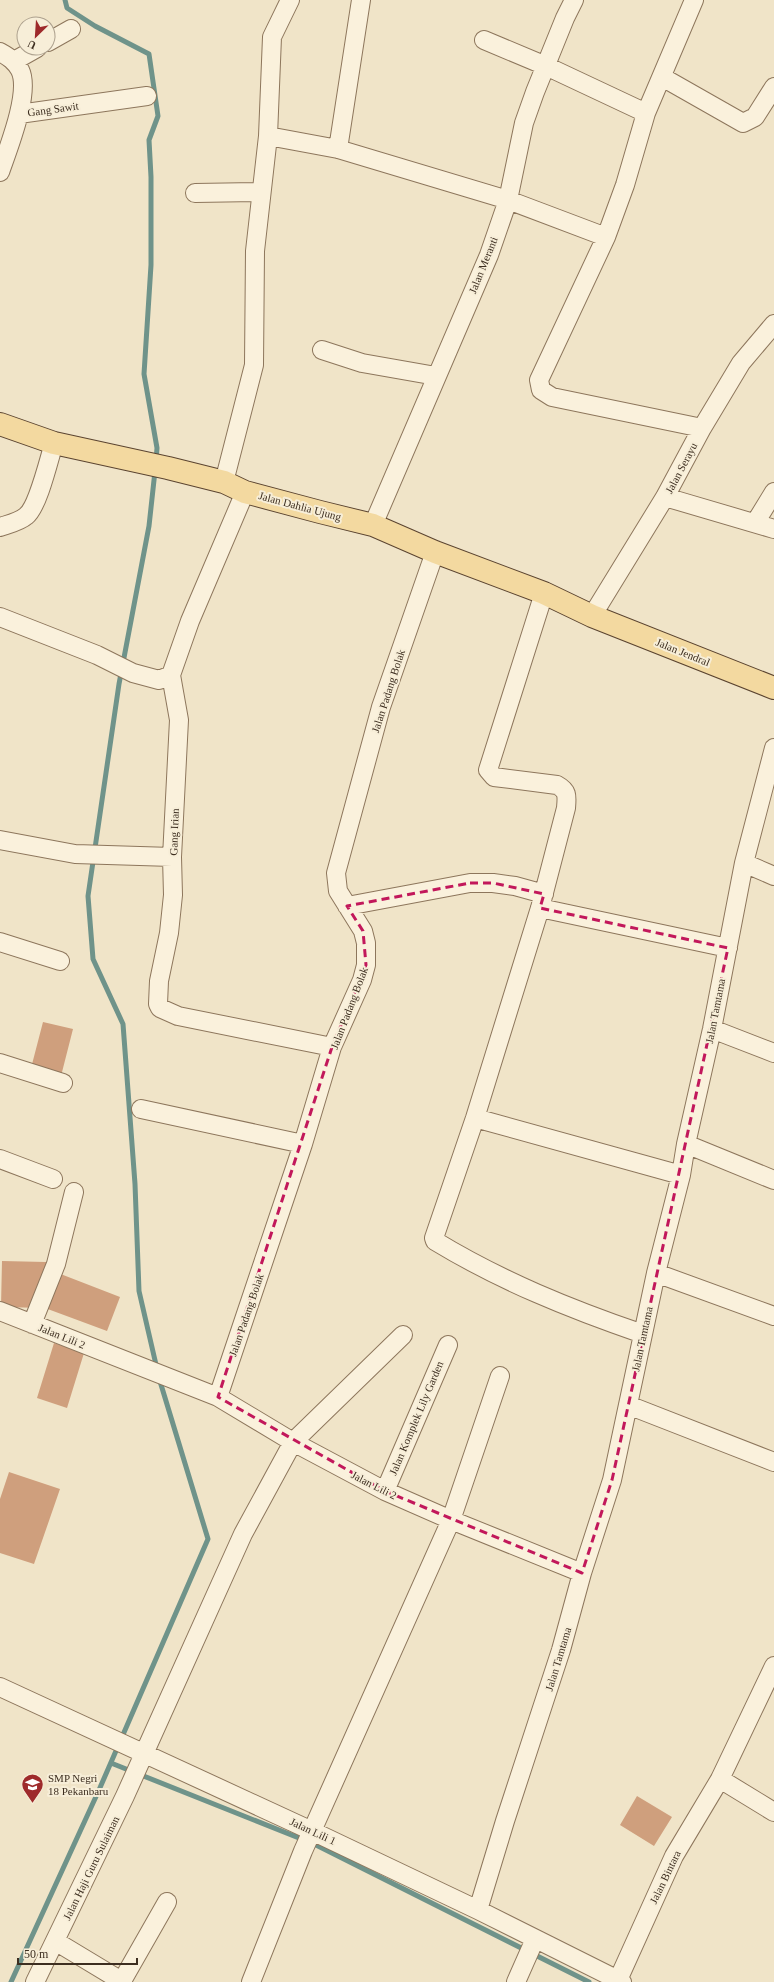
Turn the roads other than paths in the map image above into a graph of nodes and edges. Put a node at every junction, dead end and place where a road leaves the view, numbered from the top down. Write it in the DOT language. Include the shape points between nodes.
graph roads {
  1 [pos="290,0"];
  2 [pos="360,0"];
  3 [pos="574,0"];
  4 [pos="694,0"];
  5 [pos="71,29"];
  6 [pos="56,37"];
  7 [pos="484,40"];
  8 [pos="7,56"];
  9 [pos="546,66"];
  10 [pos="662,77"];
  11 [pos="774,88"];
  12 [pos="147,96"];
  13 [pos="646,113"];
  14 [pos="19,114"];
  15 [pos="268,136"];
  16 [pos="338,149"];
  17 [pos="0,172"];
  18 [pos="195,192"];
  19 [pos="261,192"];
  20 [pos="508,200"];
  21 [pos="606,237"];
  22 [pos="774,324"];
  23 [pos="322,350"];
  24 [pos="436,376"];
  25 [pos="0,424"];
  26 [pos="702,428"];
  27 [pos="54,444"];
  28 [pos="224,482"];
  29 [pos="245,492"];
  30 [pos="774,492"];
  31 [pos="665,497"];
  32 [pos="755,523"];
  33 [pos="373,525"];
  34 [pos="0,527"];
  35 [pos="774,529"];
  36 [pos="435,552"];
  37 [pos="544,594"];
  38 [pos="592,616"];
  39 [pos="0,617"];
  40 [pos="171,675"];
  41 [pos="774,688"];
  42 [pos="774,748"];
  43 [pos="0,840"];
  44 [pos="172,857"];
  45 [pos="744,863"];
  46 [pos="774,876"];
  47 [pos="542,901"];
  48 [pos="347,906"];
  49 [pos="0,942"];
  50 [pos="728,948"];
  51 [pos="60,961"];
  52 [pos="712,1029"];
  53 [pos="332,1047"];
  54 [pos="774,1053"];
  55 [pos="0,1063"];
  56 [pos="63,1083"];
  57 [pos="141,1109"];
  58 [pos="475,1118"];
  59 [pos="303,1144"];
  60 [pos="686,1144"];
  61 [pos="0,1159"];
  62 [pos="681,1175"];
  63 [pos="52,1179"];
  64 [pos="774,1180"];
  65 [pos="74,1192"];
  66 [pos="656,1273"];
  67 [pos="0,1311"];
  68 [pos="774,1316"];
  69 [pos="32,1324"];
  70 [pos="403,1334"];
  71 [pos="642,1334"];
  72 [pos="448,1345"];
  73 [pos="500,1376"];
  74 [pos="218,1397"];
  75 [pos="628,1405"];
  76 [pos="293,1442"];
  77 [pos="774,1462"];
  78 [pos="385,1491"];
  79 [pos="451,1520"];
  80 [pos="582,1573"];
  81 [pos="774,1666"];
  82 [pos="0,1687"];
  83 [pos="140,1756"];
  84 [pos="720,1779"];
  85 [pos="774,1812"];
  86 [pos="312,1831"];
  87 [pos="166,1902"];
  88 [pos="478,1910"];
  89 [pos="535,1939"];
  90 [pos="55,1941"];
  91 [pos="620,1981"];
  92 [pos="35,1982"];
  93 [pos="123,1982"];
  94 [pos="251,1982"];
  95 [pos="516,1982"];
  1 -- 15 [label="street" via="272,37"];
  2 -- 16 [label="street"];
  3 -- 9 [label="street, Jalan Meranti" via="564,18"];
  4 -- 10 [label="street"];
  5 -- 6 [label="street"];
  7 -- 9 [label="street"];
  8 -- 14 [label="street" via="21,72"];
  9 -- 13 [label="street"];
  9 -- 20 [label="street, Jalan Meranti" via="524,123"];
  10 -- 11 [label="street" via="743,123 755,117"];
  10 -- 13 [label="street"];
  12 -- 14 [label="street, Gang Sawit"];
  13 -- 21 [label="street" via="625,185"];
  14 -- 17 [label="street, Gang Sawit"];
  15 -- 16 [label="street"];
  15 -- 19 [label="street"];
  16 -- 20 [label="street"];
  18 -- 19 [label="street"];
  19 -- 28 [label="street" via="255,251 254,365"];
  20 -- 21 [label="street"];
  20 -- 24 [label="street, Jalan Meranti" via="489,254"];
  21 -- 26 [label="street" via="539,380 542,390 552,397"];
  22 -- 26 [label="street, Jalan Serayu" via="741,363"];
  23 -- 24 [label="street" via="362,363"];
  24 -- 33 [label="street, Jalan Meranti"];
  25 -- 27 [label="main road, Jalan Dahlia Ujung"];
  26 -- 31 [label="street, Jalan Serayu"];
  27 -- 28 [label="main road, Jalan Dahlia Ujung"];
  27 -- 34 [label="street" via="34,506 27,516"];
  28 -- 29 [label="main road, Jalan Dahlia Ujung"];
  29 -- 33 [label="main road, Jalan Dahlia Ujung"];
  29 -- 40 [label="street, Gang Irian" via="190,621"];
  30 -- 32 [label="street"];
  31 -- 32 [label="street"];
  31 -- 38 [label="street, Jalan Serayu"];
  32 -- 35 [label="street"];
  33 -- 36 [label="main road, Jalan Dahlia Ujung"];
  36 -- 37 [label="main road, Jalan Dahlia Ujung"];
  36 -- 48 [label="street, Jalan Padang Bolak" via="381,707 336,873 338,891"];
  37 -- 38 [label="main road, Jalan Dahlia Ujung"];
  37 -- 47 [label="street" via="488,770 494,777 557,785 567,794 566,808"];
  38 -- 41 [label="main road, Jalan Jendral"];
  39 -- 40 [label="street" via="97,655 133,673 159,680"];
  40 -- 44 [label="street, Gang Irian" via="179,720"];
  42 -- 45 [label="street, Jalan Tamtama"];
  43 -- 44 [label="street" via="75,854"];
  44 -- 53 [label="street, Gang Irian" via="173,895 169,933 159,981 158,1006 178,1016"];
  45 -- 46 [label="street"];
  45 -- 50 [label="street, Jalan Tamtama"];
  47 -- 48 [label="street" via="515,886 470,883"];
  47 -- 50 [label="street"];
  47 -- 58 [label="street"];
  48 -- 53 [label="street, Jalan Padang Bolak" via="363,931 366,965 362,980"];
  49 -- 51 [label="street"];
  50 -- 52 [label="street, Jalan Tamtama"];
  52 -- 54 [label="street"];
  52 -- 60 [label="street, Jalan Tamtama"];
  53 -- 59 [label="street, Jalan Padang Bolak"];
  55 -- 56 [label="street"];
  57 -- 59 [label="street"];
  58 -- 62 [label="street"];
  58 -- 71 [label="street" via="434,1235 435,1240 508,1281 576,1311"];
  59 -- 74 [label="street, Jalan Padang Bolak"];
  60 -- 62 [label="street, Jalan Tamtama"];
  60 -- 64 [label="street"];
  61 -- 63 [label="street"];
  62 -- 66 [label="street, Jalan Tamtama"];
  65 -- 69 [label="street" via="56,1264"];
  66 -- 68 [label="street"];
  66 -- 71 [label="street, Jalan Tamtama"];
  67 -- 69 [label="street, Jalan Lili 2"];
  69 -- 74 [label="street, Jalan Lili 2"];
  70 -- 76 [label="street, Jalan Haji Guru Sulaiman"];
  71 -- 75 [label="street, Jalan Tamtama"];
  72 -- 78 [label="street, Jalan Komplek Lily Garden"];
  73 -- 79 [label="street"];
  74 -- 76 [label="street, Jalan Lili 2"];
  75 -- 77 [label="street"];
  75 -- 80 [label="street, Jalan Tamtama" via="612,1480"];
  76 -- 78 [label="street, Jalan Lili 2"];
  76 -- 83 [label="street, Jalan Haji Guru Sulaiman" via="243,1534"];
  78 -- 79 [label="street, Jalan Lili 2"];
  79 -- 80 [label="street, Jalan Lili 2"];
  79 -- 86 [label="street"];
  80 -- 88 [label="street, Jalan Tamtama" via="561,1650"];
  81 -- 84 [label="street, Jalan Bintara"];
  82 -- 83 [label="street, Jalan Lili 1" via="102,1733"];
  83 -- 86 [label="street, Jalan Lili 1"];
  83 -- 90 [label="street, Jalan Haji Guru Sulaiman" via="125,1796"];
  84 -- 85 [label="street"];
  84 -- 91 [label="street, Jalan Bintara" via="674,1856"];
  86 -- 88 [label="street, Jalan Lili 1"];
  86 -- 94 [label="street"];
  87 -- 93 [label="street"];
  88 -- 89 [label="street, Jalan Lili 1"];
  89 -- 91 [label="street, Jalan Lili 1"];
  89 -- 95 [label="street"];
  90 -- 92 [label="street, Jalan Haji Guru Sulaiman"];
  90 -- 93 [label="street"];
}
